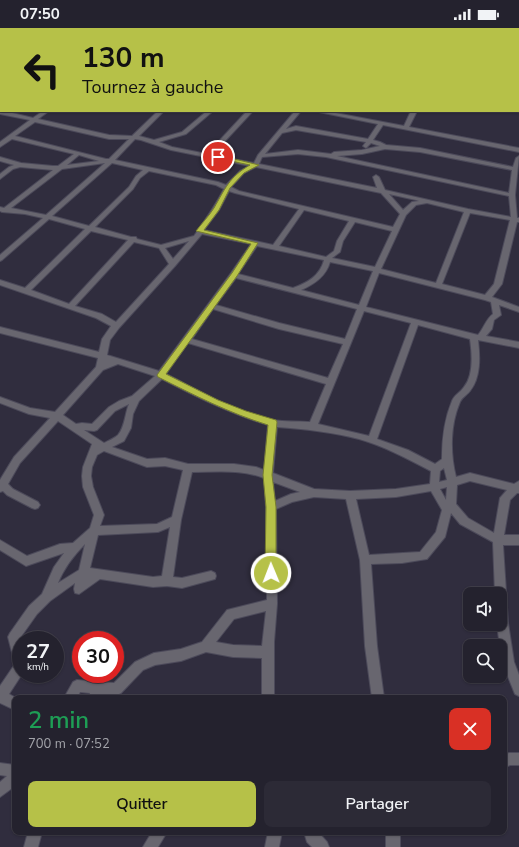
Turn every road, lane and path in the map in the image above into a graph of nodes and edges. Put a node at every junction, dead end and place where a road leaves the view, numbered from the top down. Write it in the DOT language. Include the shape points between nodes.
graph roads {
  1 [pos="0,112"];
  2 [pos="44,112"];
  3 [pos="160,112"];
  4 [pos="209,112"];
  5 [pos="249,112"];
  6 [pos="297,112"];
  7 [pos="322,112"];
  8 [pos="414,112"];
  9 [pos="28,113"];
  10 [pos="10,115"];
  11 [pos="292,118"];
  12 [pos="32,120"];
  13 [pos="381,124"];
  14 [pos="296,128"];
  15 [pos="405,129"];
  16 [pos="280,132"];
  17 [pos="184,133"];
  18 [pos="11,137"];
  19 [pos="134,138"];
  20 [pos="142,138"];
  21 [pos="154,142"];
  22 [pos="369,143"];
  23 [pos="0,145"];
  24 [pos="385,147"];
  25 [pos="171,148"];
  26 [pos="519,150"];
  27 [pos="362,152"];
  28 [pos="78,153"];
  29 [pos="209,155"];
  30 [pos="326,155"];
  31 [pos="260,156"];
  32 [pos="519,158"];
  33 [pos="0,159"];
  34 [pos="109,161"];
  35 [pos="367,164"];
  36 [pos="20,165"];
  37 [pos="256,165"];
  38 [pos="59,168"];
  39 [pos="383,168"];
  40 [pos="148,169"];
  41 [pos="516,169"];
  42 [pos="376,176"];
  43 [pos="0,177"];
  44 [pos="516,186"];
  45 [pos="228,187"];
  46 [pos="358,187"];
  47 [pos="383,192"];
  48 [pos="512,195"];
  49 [pos="428,201"];
  50 [pos="303,207"];
  51 [pos="2,211"];
  52 [pos="468,211"];
  53 [pos="403,214"];
  54 [pos="47,217"];
  55 [pos="353,220"];
  56 [pos="517,220"];
  57 [pos="89,229"];
  58 [pos="396,230"];
  59 [pos="197,234"];
  60 [pos="134,238"];
  61 [pos="255,243"];
  62 [pos="161,247"];
  63 [pos="275,247"];
  64 [pos="328,258"];
  65 [pos="0,259"];
  66 [pos="173,264"];
  67 [pos="377,270"];
  68 [pos="234,275"];
  69 [pos="0,282"];
  70 [pos="438,286"];
  71 [pos="295,290"];
  72 [pos="26,291"];
  73 [pos="367,296"];
  74 [pos="487,298"];
  75 [pos="496,302"];
  76 [pos="210,306"];
  77 [pos="70,307"];
  78 [pos="363,308"];
  79 [pos="519,310"];
  80 [pos="380,312"];
  81 [pos="415,322"];
  82 [pos="116,326"];
  83 [pos="0,330"];
  84 [pos="477,337"];
  85 [pos="186,340"];
  86 [pos="348,342"];
  87 [pos="519,345"];
  88 [pos="102,356"];
  89 [pos="117,361"];
  90 [pos="100,368"];
  91 [pos="161,375"];
  92 [pos="330,382"];
  93 [pos="135,399"];
  94 [pos="0,400"];
  95 [pos="10,404"];
  96 [pos="0,408"];
  97 [pos="57,416"];
  98 [pos="273,422"];
  99 [pos="313,426"];
  100 [pos="75,428"];
  101 [pos="121,438"];
  102 [pos="94,439"];
  103 [pos="372,440"];
  104 [pos="103,447"];
  105 [pos="94,452"];
  106 [pos="124,455"];
  107 [pos="447,461"];
  108 [pos="188,468"];
  109 [pos="436,470"];
  110 [pos="268,475"];
  111 [pos="452,482"];
  112 [pos="1,486"];
  113 [pos="434,487"];
  114 [pos="518,487"];
  115 [pos="314,493"];
  116 [pos="350,495"];
  117 [pos="0,496"];
  118 [pos="35,505"];
  119 [pos="271,507"];
  120 [pos="176,520"];
  121 [pos="93,531"];
  122 [pos="498,540"];
  123 [pos="519,540"];
  124 [pos="0,545"];
  125 [pos="75,547"];
  126 [pos="365,560"];
  127 [pos="85,572"];
  128 [pos="99,574"];
  129 [pos="211,576"];
  130 [pos="167,581"];
  131 [pos="46,598"];
  132 [pos="272,604"];
  133 [pos="206,646"];
  134 [pos="268,652"];
  135 [pos="105,689"];
  136 [pos="519,690"];
  137 [pos="72,695"];
  138 [pos="98,695"];
  139 [pos="268,695"];
  140 [pos="378,695"];
  141 [pos="1,697"];
  142 [pos="12,702"];
  143 [pos="519,759"];
  144 [pos="507,760"];
  145 [pos="0,769"];
  146 [pos="12,771"];
  147 [pos="12,780"];
  148 [pos="0,790"];
  149 [pos="34,835"];
  150 [pos="158,835"];
  151 [pos="274,835"];
  152 [pos="312,835"];
  153 [pos="393,835"];
  154 [pos="31,847"];
  155 [pos="150,847"];
  156 [pos="272,847"];
  157 [pos="322,847"];
  158 [pos="393,847"];
  1 -- 10 [label="street"];
  2 -- 12 [label="street"];
  3 -- 19 [label="street"];
  4 -- 17 [label="street"];
  5 -- 29 [label="street"];
  6 -- 11 [label="street"];
  7 -- 13 [label="street"];
  8 -- 15 [label="street"];
  9 -- 10 [label="street"];
  10 -- 12 [label="street"];
  11 -- 14 [label="street"];
  11 -- 16 [label="street"];
  12 -- 18 [label="street"];
  12 -- 19 [label="street" via="109,137"];
  13 -- 15 [label="street"];
  13 -- 22 [label="street"];
  14 -- 16 [label="street"];
  14 -- 22 [label="street"];
  15 -- 26 [label="street"];
  16 -- 31 [label="street"];
  17 -- 20 [label="street"];
  17 -- 21 [label="street"];
  17 -- 25 [label="street" via="178,143"];
  18 -- 23 [label="street"];
  18 -- 28 [label="street"];
  19 -- 20 [label="street"];
  19 -- 34 [label="street"];
  20 -- 21 [label="street"];
  21 -- 25 [label="street"];
  22 -- 24 [label="street" via="378,143"];
  22 -- 27 [label="street"];
  24 -- 27 [label="street"];
  24 -- 41 [label="street" via="420,150"];
  25 -- 29 [label="street"];
  27 -- 30 [label="street"];
  27 -- 35 [label="street" via="359,155 361,160"];
  28 -- 34 [label="street"];
  28 -- 38 [label="street"];
  29 -- 37 [label="street"];
  30 -- 31 [label="street" via="298,152"];
  30 -- 35 [label="street"];
  31 -- 37 [label="street"];
  32 -- 41 [label="street"];
  33 -- 36 [label="street"];
  34 -- 38 [label="street"];
  34 -- 40 [label="street"];
  34 -- 54 [label="street"];
  35 -- 39 [label="street"];
  36 -- 38 [label="street"];
  36 -- 43 [label="street" via="10,168"];
  37 -- 45 [label="street" via="242,172"];
  37 -- 46 [label="street"];
  38 -- 51 [label="street"];
  39 -- 42 [label="street"];
  39 -- 48 [label="street"];
  40 -- 45 [label="street"];
  40 -- 57 [label="street"];
  41 -- 44 [label="street"];
  42 -- 46 [label="street"];
  42 -- 47 [label="street"];
  44 -- 48 [label="street"];
  45 -- 50 [label="street" via="237,192"];
  45 -- 59 [label="street" via="216,210"];
  46 -- 47 [label="street"];
  47 -- 49 [label="street"];
  47 -- 53 [label="street"];
  48 -- 56 [label="street"];
  49 -- 52 [label="street"];
  49 -- 53 [label="street" via="414,203"];
  50 -- 55 [label="street"];
  50 -- 63 [label="street"];
  51 -- 54 [label="street" via="25,212"];
  52 -- 56 [label="street"];
  52 -- 70 [label="street"];
  53 -- 58 [label="street"];
  54 -- 57 [label="street"];
  54 -- 65 [label="street" via="40,226"];
  55 -- 58 [label="street"];
  55 -- 64 [label="street" via="336,252"];
  56 -- 74 [label="street" via="498,284"];
  57 -- 60 [label="street"];
  57 -- 72 [label="street"];
  58 -- 67 [label="street"];
  59 -- 61 [label="street"];
  59 -- 62 [label="street"];
  59 -- 66 [label="street"];
  60 -- 62 [label="street"];
  60 -- 77 [label="street"];
  61 -- 63 [label="street"];
  61 -- 68 [label="street"];
  62 -- 66 [label="street"];
  63 -- 64 [label="street"];
  64 -- 67 [label="street"];
  64 -- 71 [label="street" via="326,267 311,284"];
  66 -- 82 [label="street"];
  67 -- 70 [label="street"];
  67 -- 73 [label="street"];
  68 -- 71 [label="street"];
  68 -- 76 [label="street"];
  69 -- 72 [label="street"];
  70 -- 74 [label="street"];
  71 -- 78 [label="street"];
  72 -- 77 [label="street"];
  73 -- 78 [label="street"];
  73 -- 80 [label="street"];
  74 -- 75 [label="street"];
  75 -- 79 [label="street"];
  75 -- 84 [label="street" via="498,315 491,319 488,329"];
  76 -- 85 [label="street"];
  76 -- 86 [label="street"];
  77 -- 82 [label="street" via="83,309"];
  78 -- 80 [label="street"];
  78 -- 86 [label="street"];
  80 -- 81 [label="street"];
  81 -- 84 [label="street"];
  81 -- 103 [label="street"];
  82 -- 88 [label="street" via="106,339"];
  83 -- 88 [label="street"];
  84 -- 87 [label="street"];
  84 -- 107 [label="street" via="474,374 468,389 456,399 448,422"];
  85 -- 91 [label="street"];
  85 -- 92 [label="street"];
  86 -- 92 [label="street"];
  88 -- 89 [label="street"];
  88 -- 90 [label="street"];
  89 -- 90 [label="street"];
  89 -- 91 [label="street"];
  90 -- 97 [label="street"];
  91 -- 93 [label="street"];
  91 -- 98 [label="street" via="214,402"];
  92 -- 99 [label="street"];
  93 -- 100 [label="street" via="122,402 107,413 94,428"];
  93 -- 101 [label="street" via="129,414 128,426"];
  94 -- 95 [label="street"];
  95 -- 96 [label="street"];
  95 -- 97 [label="street" via="29,411"];
  97 -- 100 [label="street"];
  97 -- 112 [label="street" via="17,460"];
  98 -- 99 [label="street"];
  98 -- 110 [label="street"];
  99 -- 103 [label="street"];
  100 -- 102 [label="street"];
  101 -- 104 [label="street"];
  101 -- 106 [label="street"];
  102 -- 104 [label="street"];
  102 -- 105 [label="street"];
  103 -- 109 [label="street"];
  104 -- 105 [label="street"];
  104 -- 106 [label="street"];
  105 -- 121 [label="street" via="87,469 86,483 99,515"];
  106 -- 108 [label="street" via="146,463 165,462"];
  107 -- 109 [label="street"];
  107 -- 111 [label="street"];
  108 -- 110 [label="street" via="234,468"];
  108 -- 120 [label="street"];
  109 -- 113 [label="street"];
  110 -- 115 [label="street"];
  110 -- 119 [label="street"];
  111 -- 113 [label="street"];
  111 -- 114 [label="street" via="470,477"];
  111 -- 122 [label="street" via="450,505 464,521"];
  112 -- 117 [label="street"];
  112 -- 118 [label="street"];
  113 -- 116 [label="street"];
  113 -- 126 [label="street" via="448,510 442,534 423,556"];
  114 -- 122 [label="street" via="505,498"];
  115 -- 116 [label="street"];
  115 -- 119 [label="street" via="291,498"];
  116 -- 126 [label="street"];
  119 -- 132 [label="street"];
  120 -- 121 [label="street" via="158,528"];
  120 -- 130 [label="street"];
  121 -- 125 [label="street"];
  121 -- 127 [label="street"];
  122 -- 123 [label="street"];
  122 -- 136 [label="street" via="502,623 508,662"];
  124 -- 125 [label="street" via="26,561 60,549"];
  125 -- 131 [label="street" via="58,570"];
  126 -- 140 [label="street" via="370,646"];
  127 -- 128 [label="street"];
  127 -- 128 [label="street" via="79,589"];
  127 -- 131 [label="street"];
  128 -- 130 [label="street" via="153,582"];
  129 -- 130 [label="street" via="182,584"];
  131 -- 141 [label="street" via="33,610 14,637 21,665"];
  132 -- 133 [label="street" via="231,614"];
  132 -- 134 [label="street"];
  133 -- 134 [label="street" via="233,651"];
  133 -- 135 [label="street" via="181,655 154,659 140,666 116,689"];
  134 -- 139 [label="street"];
  135 -- 137 [label="street" via="77,686"];
  135 -- 138 [label="street"];
  141 -- 142 [label="street"];
  143 -- 144 [label="street"];
  145 -- 146 [label="street"];
  147 -- 148 [label="street"];
  149 -- 154 [label="street"];
  150 -- 155 [label="street"];
  151 -- 156 [label="street"];
  152 -- 157 [label="street"];
  153 -- 158 [label="street"];
}
